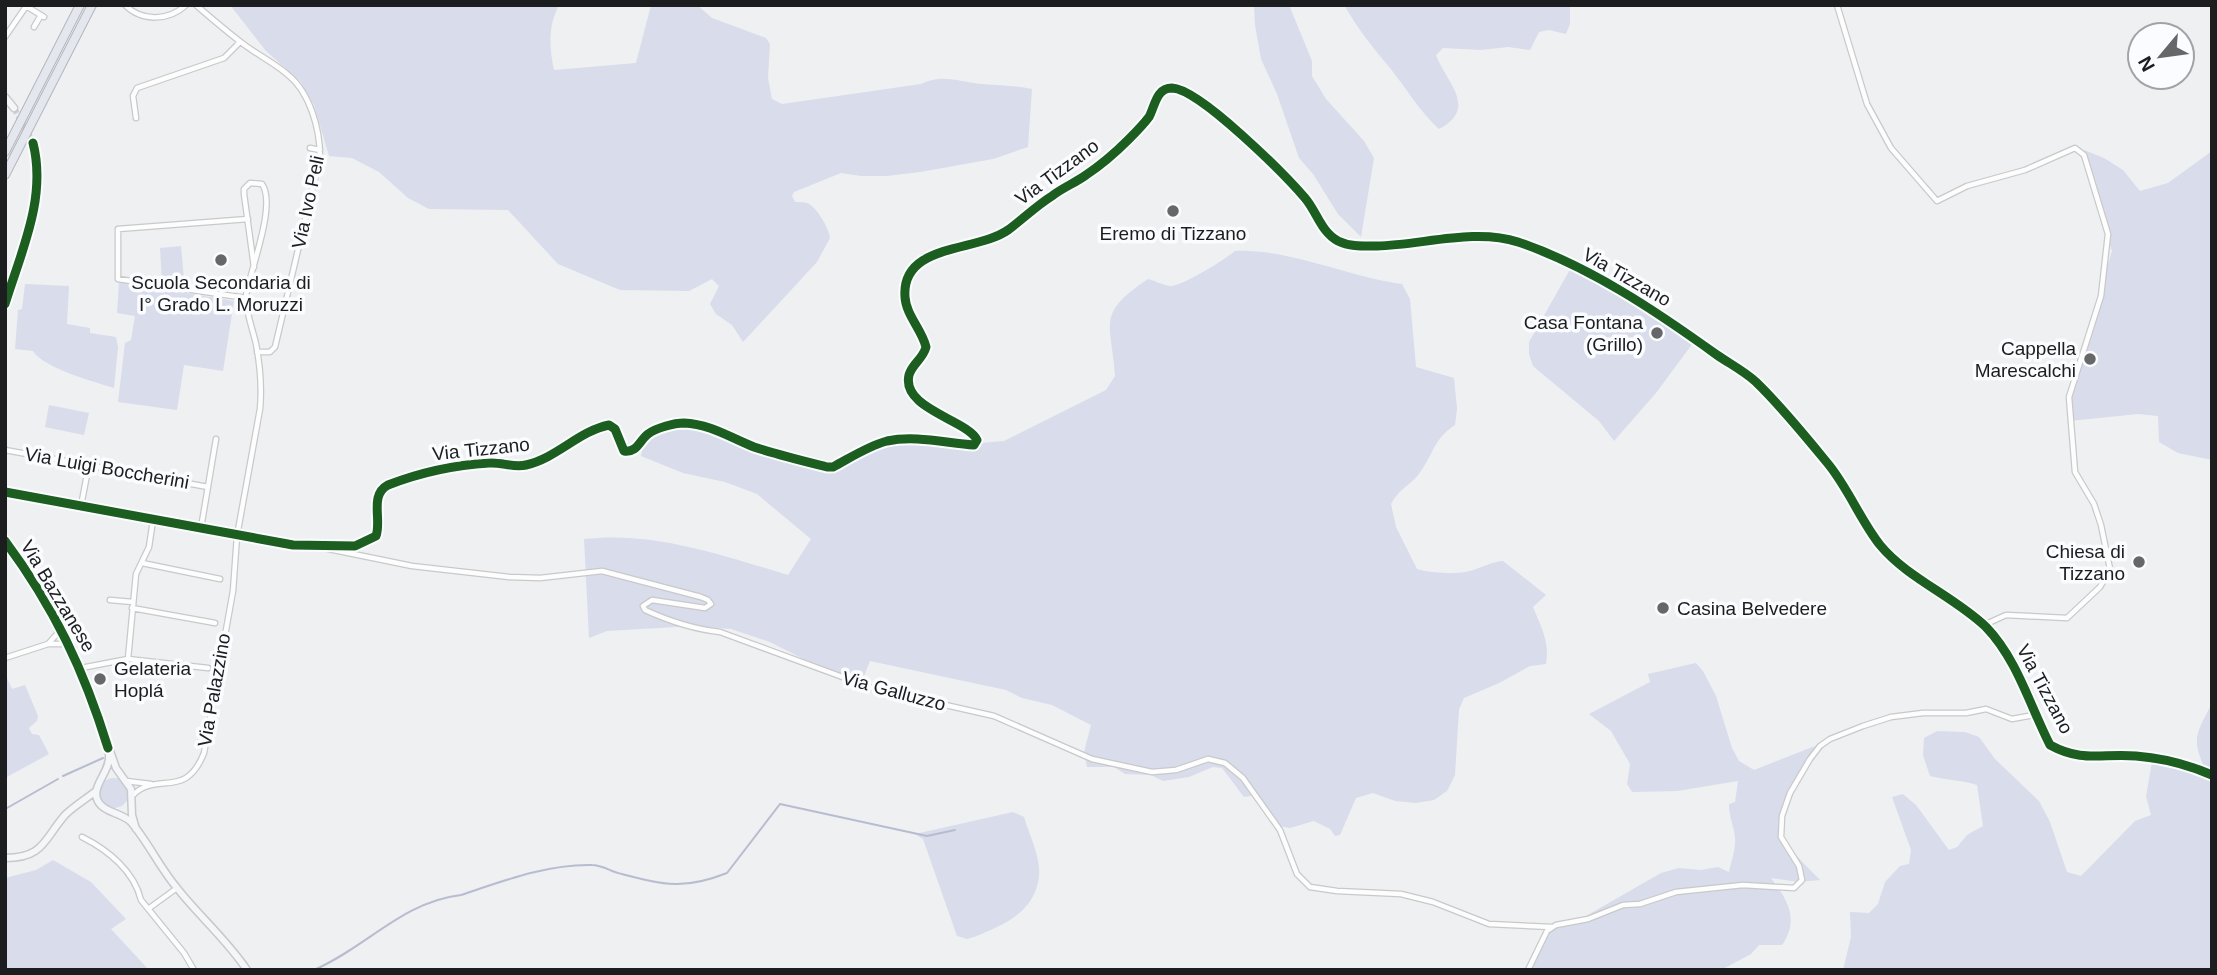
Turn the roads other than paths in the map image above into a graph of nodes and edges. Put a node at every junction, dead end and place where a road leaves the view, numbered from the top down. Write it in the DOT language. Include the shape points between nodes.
graph roads {
  1 [pos="80,5"];
  2 [pos="92,5"];
  3 [pos="125,5"];
  4 [pos="186,5"];
  5 [pos="196,5"];
  6 [pos="1836,5"];
  7 [pos="26,6"];
  8 [pos="34,27"];
  9 [pos="5,37"];
  10 [pos="240,42"];
  11 [pos="5,97"];
  12 [pos="14,108"];
  13 [pos="135,118"];
  14 [pos="33,144"];
  15 [pos="310,148"];
  16 [pos="320,150"];
  17 [pos="5,152"];
  18 [pos="5,176"];
  19 [pos="248,219"];
  20 [pos="254,267"];
  21 [pos="246,298"];
  22 [pos="5,304"];
  23 [pos="257,352"];
  24 [pos="216,439"];
  25 [pos="5,450"];
  26 [pos="89,464"];
  27 [pos="208,487"];
  28 [pos="5,492"];
  29 [pos="81,506"];
  30 [pos="153,520"];
  31 [pos="201,528"];
  32 [pos="237,537"];
  33 [pos="5,541"];
  34 [pos="311,546"];
  35 [pos="142,563"];
  36 [pos="220,579"];
  37 [pos="110,600"];
  38 [pos="133,605"];
  39 [pos="57,620"];
  40 [pos="215,623"];
  41 [pos="1984,625"];
  42 [pos="65,636"];
  43 [pos="50,643"];
  44 [pos="69,645"];
  45 [pos="5,658"];
  46 [pos="128,659"];
  47 [pos="80,668"];
  48 [pos="208,668"];
  49 [pos="2034,715"];
  50 [pos="108,748"];
  51 [pos="2212,775"];
  52 [pos="125,780"];
  53 [pos="100,782"];
  54 [pos="152,784"];
  55 [pos="96,791"];
  56 [pos="131,797"];
  57 [pos="76,806"];
  58 [pos="101,806"];
  59 [pos="111,811"];
  60 [pos="136,829"];
  61 [pos="82,836"];
  62 [pos="5,858"];
  63 [pos="177,888"];
  64 [pos="148,909"];
  65 [pos="1552,928"];
  66 [pos="194,970"];
  67 [pos="247,970"];
  68 [pos="1528,970"];
  1 -- 17 [label="highway"];
  2 -- 18 [label="highway"];
  3 -- 4 [label="street" via="145,18 171,15"];
  5 -- 10 [label="street, Via Ivo Peli"];
  6 -- 41 [label="street" via="1867,104 1892,148 1937,201 2075,148 2084,155 2108,234 2101,296 2069,397 2075,472 2094,504 2110,569 2100,587 2067,618 2006,615"];
  7 -- 8 [label="street" via="43,16"];
  7 -- 9 [label="street"];
  10 -- 13 [label="street" via="224,58 137,88 132,96"];
  10 -- 16 [label="street, Via Ivo Peli" via="298,85 313,118"];
  11 -- 12 [label="street"];
  14 -- 22 [label="street" via="38,170 36,198"];
  15 -- 16 [label="street"];
  16 -- 23 [label="street, Via Ivo Peli" via="275,347"];
  19 -- 20 [label="street"];
  19 -- 20 [label="street" via="244,189 250,183 262,184 267,192 265,214"];
  19 -- 21 [label="street" via="118,229 118,279"];
  20 -- 21 [label="street"];
  21 -- 23 [label="street, Via Palazzino"];
  23 -- 32 [label="street, Via Palazzino" via="262,391"];
  24 -- 27 [label="street"];
  25 -- 26 [label="street, Via Luigi Boccherini"];
  26 -- 27 [label="street, Via Luigi Boccherini"];
  26 -- 29 [label="street"];
  27 -- 31 [label="street"];
  28 -- 29 [label="street, Via Tizzano"];
  29 -- 30 [label="street, Via Tizzano"];
  30 -- 31 [label="street, Via Tizzano"];
  30 -- 35 [label="street"];
  31 -- 32 [label="street, Via Tizzano"];
  32 -- 34 [label="street, Via Tizzano"];
  32 -- 54 [label="street, Via Palazzino" via="233,591 204,753 185,779"];
  33 -- 39 [label="street, Via Bazzanese"];
  34 -- 41 [label="street, Via Tizzano" via="355,546 376,536 377,501 388,485 424,473 478,464 524,466 609,425 624,452 635,449 649,433 686,423 827,467 894,440 974,445 977,440 972,433 932,410 910,389 909,373 926,347 905,297 910,271 931,256 1006,232 1116,151 1148,117 1156,97 1171,88 1204,105 1252,143 1307,199 1335,240 1364,246 1480,236 1512,240 1590,274 1667,319 1754,381 1833,469 1883,548"];
  34 -- 65 [label="street, Via Galluzzo" via="412,566 509,577 602,572 701,597 711,604 705,608 652,600 643,606 660,617 720,632 875,689 994,716 1092,759 1152,772 1208,759 1225,763 1243,778 1280,830 1297,874 1310,887 1401,894 1489,924"];
  35 -- 36 [label="street"];
  35 -- 38 [label="street" via="136,574"];
  37 -- 38 [label="street"];
  38 -- 40 [label="street"];
  38 -- 46 [label="street"];
  39 -- 42 [label="street, Via Bazzanese"];
  39 -- 43 [label="street" via="57,634"];
  41 -- 49 [label="street, Via Tizzano" via="2012,663"];
  42 -- 43 [label="street"];
  42 -- 44 [label="street, Via Bazzanese"];
  43 -- 44 [label="street"];
  43 -- 45 [label="street"];
  44 -- 47 [label="street, Via Bazzanese"];
  46 -- 47 [label="street"];
  46 -- 48 [label="street"];
  47 -- 50 [label="street, Via Bazzanese"];
  49 -- 51 [label="street, Via Tizzano" via="2050,745 2074,756 2135,756"];
  49 -- 65 [label="street" via="2012,719 1986,709 1891,717 1820,746 1790,793 1782,817 1781,837 1802,880 1794,888 1743,884 1676,891"];
  50 -- 52 [label="street, Via Bazzanese"];
  50 -- 53 [label="street" via="109,763"];
  52 -- 53 [label="street" via="113,776"];
  52 -- 54 [label="street"];
  52 -- 56 [label="street, Via Bazzanese"];
  53 -- 55 [label="street"];
  54 -- 56 [label="street, Via Palazzino"];
  55 -- 57 [label="street"];
  55 -- 58 [label="street"];
  56 -- 59 [label="street" via="122,809"];
  56 -- 60 [label="street, Via Bazzanese"];
  57 -- 58 [label="street"];
  57 -- 62 [label="street" via="40,848"];
  58 -- 59 [label="street, Via Bazzanese"];
  59 -- 60 [label="street, Via Bazzanese"];
  60 -- 63 [label="street, Via Bazzanese"];
  61 -- 64 [label="street" via="121,865"];
  63 -- 64 [label="street"];
  63 -- 67 [label="street, Via Bazzanese"];
  64 -- 66 [label="street"];
  65 -- 68 [label="street"];
}
